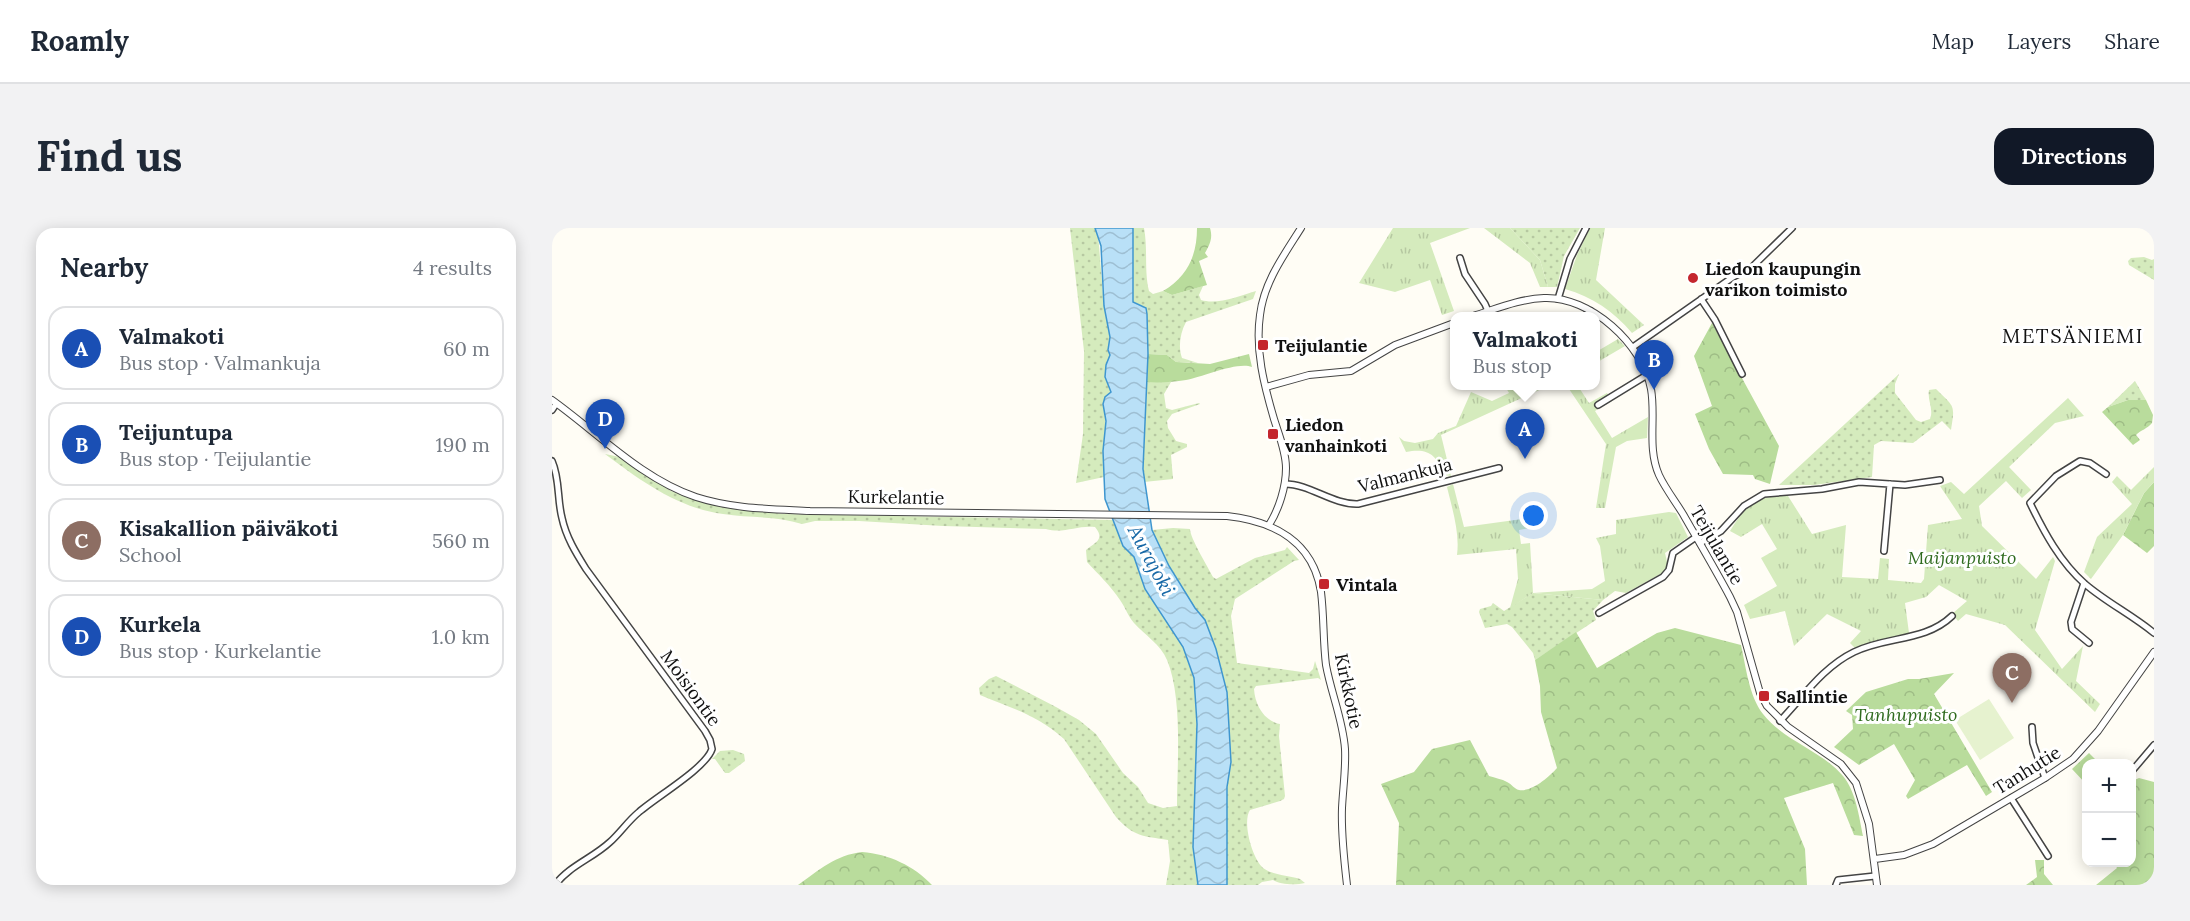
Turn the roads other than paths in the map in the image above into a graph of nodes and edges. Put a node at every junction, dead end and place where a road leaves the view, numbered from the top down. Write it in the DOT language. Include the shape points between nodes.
graph roads {
  1 [pos="1301,228"];
  2 [pos="1586,228"];
  3 [pos="1792,228"];
  4 [pos="1460,258"];
  5 [pos="1559,295"];
  6 [pos="1701,299"];
  7 [pos="1488,311"];
  8 [pos="1592,311"];
  9 [pos="1485,312"];
  10 [pos="1600,317"];
  11 [pos="1450,325"];
  12 [pos="1633,347"];
  13 [pos="1742,374"];
  14 [pos="1647,375"];
  15 [pos="1266,387"];
  16 [pos="554,402"];
  17 [pos="1598,405"];
  18 [pos="552,410"];
  19 [pos="552,462"];
  20 [pos="1499,468"];
  21 [pos="2106,474"];
  22 [pos="1940,480"];
  23 [pos="1285,484"];
  24 [pos="1890,484"];
  25 [pos="1269,525"];
  26 [pos="1696,537"];
  27 [pos="1700,543"];
  28 [pos="1884,551"];
  29 [pos="2084,583"];
  30 [pos="1599,613"];
  31 [pos="1952,616"];
  32 [pos="2154,633"];
  33 [pos="2090,643"];
  34 [pos="2154,652"];
  35 [pos="1780,721"];
  36 [pos="2032,727"];
  37 [pos="2154,745"];
  38 [pos="2136,766"];
  39 [pos="2045,778"];
  40 [pos="2011,798"];
  41 [pos="2048,856"];
  42 [pos="1875,859"];
  43 [pos="1875,876"];
  44 [pos="555,885"];
  45 [pos="1347,885"];
  46 [pos="1836,885"];
  47 [pos="1877,885"];
  1 -- 15 [label="street" via="1272,275 1260,314 1259,342"];
  2 -- 5 [label="street" via="1570,258"];
  3 -- 6 [label="street" via="1751,268"];
  4 -- 7 [label="street" via="1465,274"];
  5 -- 7 [label="street, Teijulantie"];
  5 -- 8 [label="street, Teijulantie"];
  6 -- 12 [label="street"];
  6 -- 13 [label="street" via="1716,320"];
  7 -- 9 [label="street, Teijulantie"];
  10 -- 12 [label="street, Teijulantie"];
  11 -- 15 [label="street" via="1395,345 1351,371 1309,375"];
  12 -- 14 [label="street, Teijulantie"];
  14 -- 17 [label="street"];
  14 -- 26 [label="street, Teijulantie" via="1659,475"];
  15 -- 23 [label="street" via="1283,448"];
  16 -- 18 [label="street"];
  16 -- 25 [label="street, Kurkelantie" via="655,477 685,493 721,504 810,511 1227,516"];
  19 -- 44 [label="street, Moisiontie" via="562,517 575,552 705,731 712,749 703,763"];
  20 -- 23 [label="street, Valmankuja" via="1358,504"];
  21 -- 29 [label="street" via="2080,461 2056,476 2030,502 2053,546"];
  22 -- 24 [label="street"];
  23 -- 25 [label="street"];
  24 -- 27 [label="street" via="1859,482 1764,494 1749,501 1721,531"];
  24 -- 28 [label="street"];
  25 -- 45 [label="street, Kirkkotie" via="1293,540 1307,556 1321,592 1326,659 1345,752 1342,820"];
  26 -- 27 [label="street, Teijulantie"];
  26 -- 30 [label="street" via="1673,553 1663,577"];
  27 -- 35 [label="street, Teijulantie" via="1737,612 1763,699"];
  29 -- 32 [label="street"];
  29 -- 33 [label="street" via="2072,629"];
  31 -- 35 [label="street" via="1926,633 1852,653 1823,674"];
  34 -- 39 [label="street, Tanhutie" via="2088,744"];
  35 -- 42 [label="street, Teijulantie" via="1852,775 1869,824"];
  36 -- 39 [label="street"];
  37 -- 38 [label="street"];
  39 -- 40 [label="street, Tanhutie"];
  40 -- 41 [label="street"];
  40 -- 42 [label="street, Tanhutie" via="1934,844 1904,855"];
  42 -- 43 [label="street, Teijulantie"];
  43 -- 46 [label="street" via="1838,880"];
  43 -- 47 [label="street, Teijulantie"];
}
